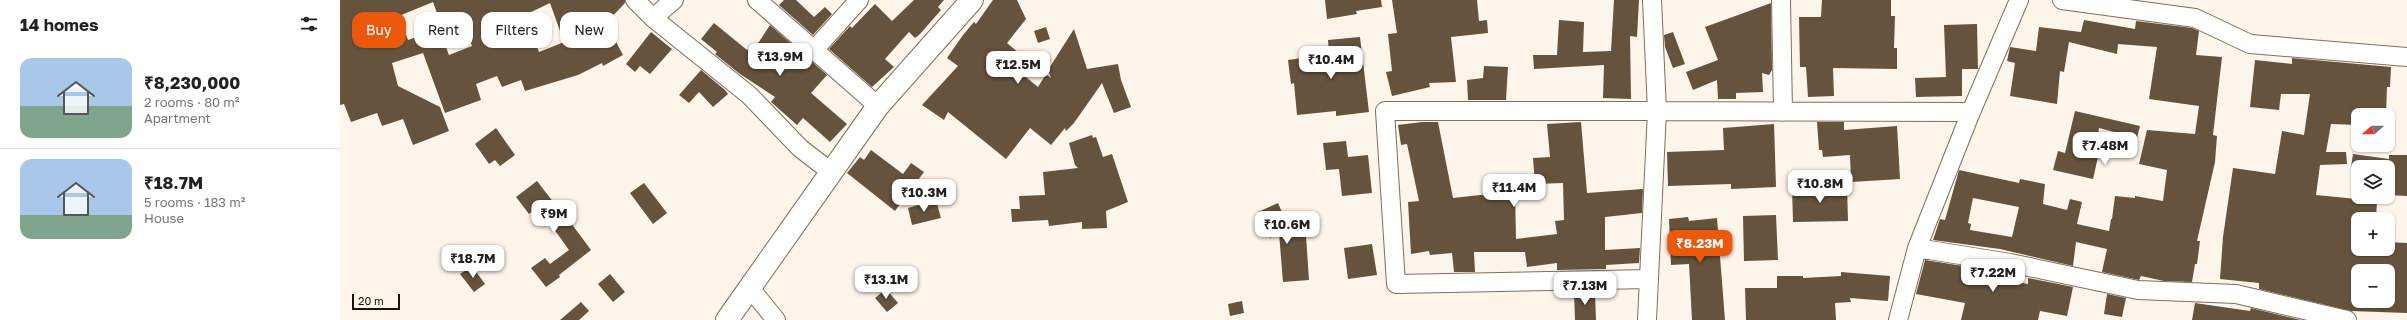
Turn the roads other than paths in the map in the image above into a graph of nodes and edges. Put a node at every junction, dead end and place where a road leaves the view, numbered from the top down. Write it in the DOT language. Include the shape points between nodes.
graph roads {
  1 [pos="634,0"];
  2 [pos="674,0"];
  3 [pos="757,0"];
  4 [pos="859,0"];
  5 [pos="972,0"];
  6 [pos="1652,0"];
  7 [pos="1781,0"];
  8 [pos="2019,0"];
  9 [pos="2062,0"];
  10 [pos="653,18"];
  11 [pos="814,50"];
  12 [pos="2407,57"];
  13 [pos="878,106"];
  14 [pos="1656,111"];
  15 [pos="1783,112"];
  16 [pos="1971,112"];
  17 [pos="831,172"];
  18 [pos="1917,248"];
  19 [pos="1649,279"];
  20 [pos="750,288"];
  21 [pos="727,320"];
  22 [pos="776,320"];
  23 [pos="1648,320"];
  24 [pos="1898,320"];
  25 [pos="2347,320"];
  1 -- 10 [label="street"];
  2 -- 10 [label="street"];
  3 -- 11 [label="street"];
  4 -- 11 [label="street"];
  5 -- 13 [label="main road"];
  6 -- 14 [label="street"];
  7 -- 15 [label="street"];
  8 -- 16 [label="street"];
  9 -- 12 [label="street" via="2195,18 2250,44"];
  10 -- 17 [label="street" via="749,95 800,148"];
  11 -- 13 [label="street"];
  13 -- 17 [label="main road"];
  14 -- 15 [label="street"];
  14 -- 19 [label="street"];
  14 -- 19 [label="street" via="1385,111 1396,284"];
  15 -- 16 [label="street"];
  16 -- 18 [label="street"];
  17 -- 20 [label="main road"];
  18 -- 24 [label="street"];
  18 -- 25 [label="street" via="2010,263 2138,290 2236,294"];
  19 -- 23 [label="street"];
  20 -- 21 [label="main road"];
  20 -- 22 [label="street"];
}
